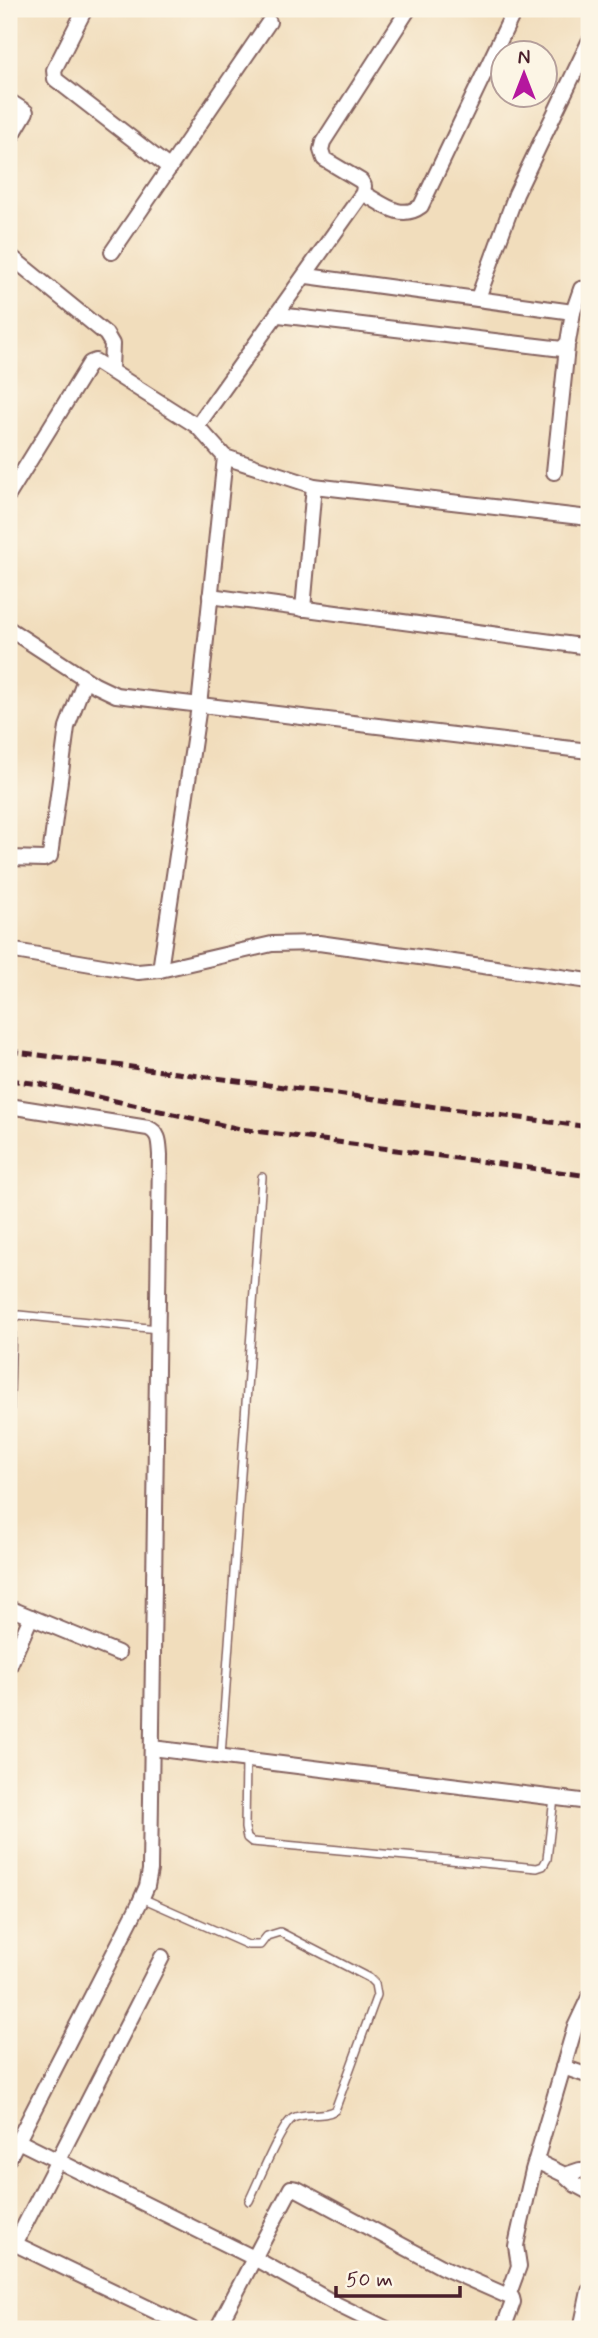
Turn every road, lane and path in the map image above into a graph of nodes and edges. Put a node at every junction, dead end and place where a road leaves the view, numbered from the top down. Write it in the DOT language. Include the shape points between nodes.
graph roads {
  1 [pos="85,9"];
  2 [pos="514,9"];
  3 [pos="408,10"];
  4 [pos="270,22"];
  5 [pos="589,42"];
  6 [pos="9,101"];
  7 [pos="9,141"];
  8 [pos="170,168"];
  9 [pos="363,193"];
  10 [pos="112,253"];
  11 [pos="9,255"];
  12 [pos="307,276"];
  13 [pos="589,288"];
  14 [pos="478,298"];
  15 [pos="573,312"];
  16 [pos="279,315"];
  17 [pos="567,346"];
  18 [pos="111,369"];
  19 [pos="197,426"];
  20 [pos="225,457"];
  21 [pos="554,472"];
  22 [pos="314,486"];
  23 [pos="9,494"];
  24 [pos="589,518"];
  25 [pos="210,596"];
  26 [pos="303,608"];
  27 [pos="9,629"];
  28 [pos="589,646"];
  29 [pos="85,679"];
  30 [pos="199,706"];
  31 [pos="589,751"];
  32 [pos="9,858"];
  33 [pos="9,950"];
  34 [pos="160,970"];
  35 [pos="589,981"];
  36 [pos="9,1106"];
  37 [pos="262,1177"];
  38 [pos="158,1329"];
  39 [pos="9,1432"];
  40 [pos="9,1608"];
  41 [pos="31,1617"];
  42 [pos="118,1653"];
  43 [pos="9,1667"];
  44 [pos="152,1748"];
  45 [pos="221,1756"];
  46 [pos="246,1760"];
  47 [pos="554,1798"];
  48 [pos="589,1802"];
  49 [pos="142,1898"];
  50 [pos="162,1957"];
  51 [pos="589,1997"];
  52 [pos="563,2067"];
  53 [pos="589,2076"];
  54 [pos="18,2141"];
  55 [pos="9,2158"];
  56 [pos="536,2161"];
  57 [pos="59,2162"];
  58 [pos="589,2171"];
  59 [pos="565,2175"];
  60 [pos="589,2192"];
  61 [pos="249,2201"];
  62 [pos="12,2242"];
  63 [pos="254,2258"];
  64 [pos="589,2291"];
  65 [pos="508,2296"];
  66 [pos="192,2329"];
  67 [pos="217,2329"];
  68 [pos="387,2329"];
  69 [pos="503,2329"];
  70 [pos="581,2329"];
  1 -- 8 [label="street" via="54,70 55,79"];
  2 -- 9 [label="street" via="421,206 398,213"];
  3 -- 9 [label="street" via="321,150 324,159 362,181"];
  4 -- 8 [label="street"];
  5 -- 14 [label="street" via="516,194"];
  6 -- 7 [label="street" via="26,112"];
  8 -- 10 [label="street"];
  9 -- 12 [label="street"];
  11 -- 18 [label="street" via="106,334 112,344"];
  12 -- 14 [label="street"];
  12 -- 16 [label="street"];
  13 -- 15 [label="street" via="581,289"];
  14 -- 15 [label="street"];
  15 -- 17 [label="street"];
  16 -- 17 [label="street" via="562,349"];
  16 -- 19 [label="street"];
  17 -- 21 [label="street"];
  18 -- 19 [label="street"];
  18 -- 23 [label="street" via="90,363"];
  19 -- 20 [label="street"];
  20 -- 22 [label="street"];
  20 -- 25 [label="street"];
  22 -- 24 [label="street"];
  22 -- 26 [label="street"];
  25 -- 26 [label="street"];
  25 -- 30 [label="street"];
  26 -- 28 [label="street"];
  27 -- 29 [label="street"];
  29 -- 30 [label="street" via="116,695"];
  29 -- 32 [label="street" via="67,727 50,856"];
  30 -- 31 [label="street"];
  30 -- 34 [label="street"];
  33 -- 34 [label="street" via="125,970"];
  34 -- 35 [label="street" via="293,942"];
  36 -- 38 [label="street" via="154,1130 160,1155"];
  37 -- 45 [label="lane"];
  38 -- 39 [label="lane" via="14,1318"];
  38 -- 44 [label="street"];
  40 -- 41 [label="street"];
  41 -- 42 [label="street"];
  41 -- 43 [label="street"];
  44 -- 45 [label="street"];
  44 -- 49 [label="street" via="150,1870"];
  45 -- 46 [label="street"];
  46 -- 47 [label="street"];
  46 -- 47 [label="lane" via="245,1828 252,1842 537,1868 547,1859"];
  47 -- 48 [label="street"];
  49 -- 54 [label="street"];
  49 -- 61 [label="lane" via="248,1945 260,1945 267,1936 280,1932 369,1978 377,1989 335,2110 299,2116 286,2124"];
  50 -- 57 [label="street"];
  51 -- 52 [label="street"];
  52 -- 53 [label="street"];
  52 -- 56 [label="street"];
  54 -- 55 [label="street"];
  54 -- 57 [label="street"];
  56 -- 59 [label="street"];
  56 -- 65 [label="street" via="516,2246 519,2266"];
  57 -- 62 [label="street"];
  57 -- 63 [label="street"];
  58 -- 59 [label="street"];
  59 -- 60 [label="street"];
  62 -- 66 [label="street"];
  63 -- 65 [label="street" via="291,2188"];
  63 -- 67 [label="street"];
  63 -- 68 [label="street"];
  64 -- 70 [label="street"];
  65 -- 69 [label="street" via="513,2302"];
}
